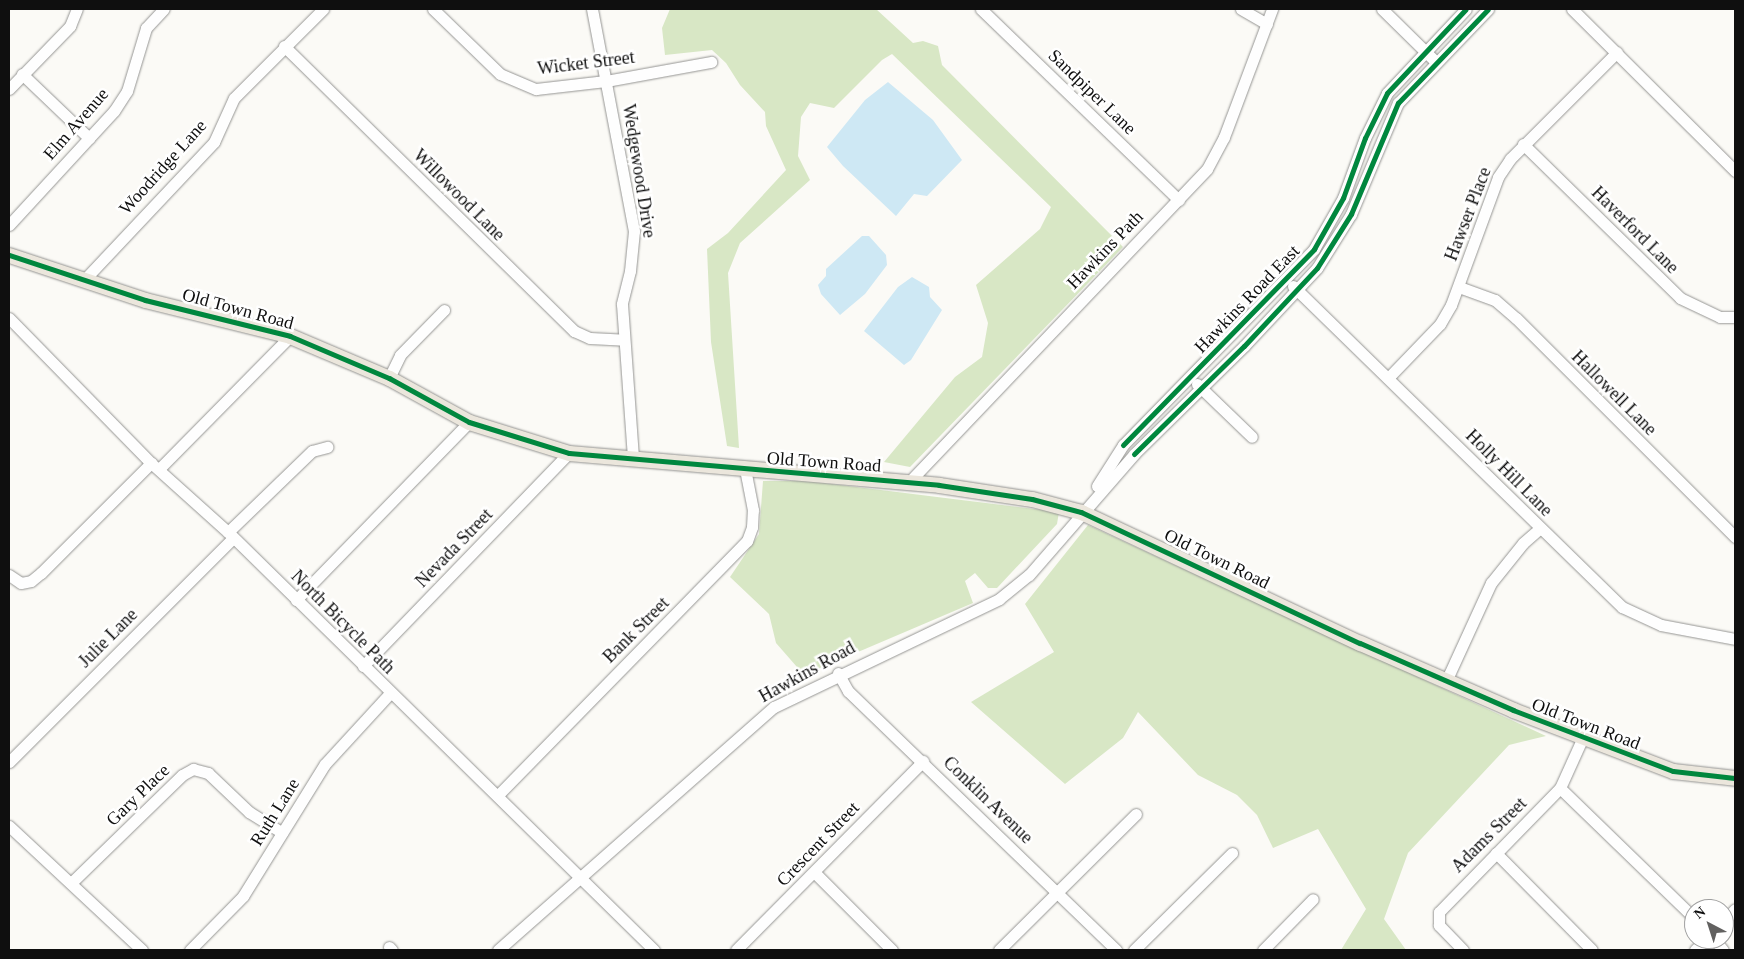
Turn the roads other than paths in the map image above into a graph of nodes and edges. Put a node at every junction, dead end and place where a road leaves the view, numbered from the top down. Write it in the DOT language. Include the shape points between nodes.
graph roads {
  1 [pos="77,9"];
  2 [pos="164,9"];
  3 [pos="323,9"];
  4 [pos="433,9"];
  5 [pos="592,9"];
  6 [pos="981,9"];
  7 [pos="1241,9"];
  8 [pos="1382,9"];
  9 [pos="1466,9"];
  10 [pos="1488,9"];
  11 [pos="1572,9"];
  12 [pos="1269,10"];
  13 [pos="1267,24"];
  14 [pos="284,46"];
  15 [pos="1424,51"];
  16 [pos="1617,52"];
  17 [pos="711,62"];
  18 [pos="1436,62"];
  19 [pos="22,74"];
  20 [pos="606,81"];
  21 [pos="9,89"];
  22 [pos="89,138"];
  23 [pos="1523,144"];
  24 [pos="1735,171"];
  25 [pos="1179,200"];
  26 [pos="9,226"];
  27 [pos="9,254"];
  28 [pos="84,280"];
  29 [pos="1287,280"];
  30 [pos="1459,287"];
  31 [pos="1298,290"];
  32 [pos="444,310"];
  33 [pos="1735,317"];
  34 [pos="9,318"];
  35 [pos="290,336"];
  36 [pos="624,340"];
  37 [pos="389,378"];
  38 [pos="1190,378"];
  39 [pos="1388,378"];
  40 [pos="1202,389"];
  41 [pos="469,422"];
  42 [pos="1252,437"];
  43 [pos="327,447"];
  44 [pos="569,453"];
  45 [pos="633,459"];
  46 [pos="155,466"];
  47 [pos="745,469"];
  48 [pos="909,482"];
  49 [pos="1081,512"];
  50 [pos="1540,528"];
  51 [pos="230,535"];
  52 [pos="1735,537"];
  53 [pos="9,575"];
  54 [pos="296,600"];
  55 [pos="1735,639"];
  56 [pos="363,666"];
  57 [pos="838,673"];
  58 [pos="1447,679"];
  59 [pos="390,693"];
  60 [pos="1582,737"];
  61 [pos="923,761"];
  62 [pos="9,762"];
  63 [pos="1735,778"];
  64 [pos="1560,788"];
  65 [pos="498,795"];
  66 [pos="1136,814"];
  67 [pos="9,826"];
  68 [pos="282,833"];
  69 [pos="1232,853"];
  70 [pos="1496,853"];
  71 [pos="815,873"];
  72 [pos="578,877"];
  73 [pos="71,883"];
  74 [pos="1055,891"];
  75 [pos="1313,899"];
  76 [pos="1684,908"];
  77 [pos="142,950"];
  78 [pos="190,950"];
  79 [pos="498,950"];
  80 [pos="654,950"];
  81 [pos="736,950"];
  82 [pos="892,950"];
  83 [pos="999,950"];
  84 [pos="1116,950"];
  85 [pos="1134,950"];
  86 [pos="1264,950"];
  87 [pos="1463,950"];
  88 [pos="1592,950"];
  1 -- 19 [label="street" via="70,26"];
  2 -- 22 [label="street, Elm Avenue" via="142,37 127,92"];
  3 -- 14 [label="street, Woodridge Lane"];
  4 -- 20 [label="street, Wicket Street" via="500,74 524,87 551,88"];
  5 -- 20 [label="street, Wedgewood Drive"];
  6 -- 25 [label="street, Sandpiper Lane"];
  7 -- 13 [label="street"];
  8 -- 15 [label="street"];
  9 -- 15 [label="street, Hawkins Road East"];
  10 -- 18 [label="street, Hawkins Road East"];
  11 -- 16 [label="street"];
  12 -- 13 [label="street, Hawkins Path"];
  13 -- 25 [label="street, Hawkins Path" via="1224,137 1207,169"];
  14 -- 28 [label="street, Woodridge Lane" via="234,98 214,142"];
  14 -- 36 [label="street, Willowood Lane" via="574,331 590,338"];
  15 -- 18 [label="street"];
  15 -- 29 [label="street, Hawkins Road East" via="1387,92 1365,138 1343,198 1314,250"];
  16 -- 23 [label="street, Hawser Place"];
  16 -- 24 [label="street"];
  17 -- 20 [label="street, Wicket Street"];
  18 -- 31 [label="street, Hawkins Road East" via="1398,103 1343,230"];
  19 -- 21 [label="street"];
  19 -- 22 [label="street"];
  20 -- 36 [label="street, Wedgewood Drive" via="634,231 630,271 622,304"];
  22 -- 26 [label="street, Elm Avenue"];
  23 -- 30 [label="street, Hawser Place" via="1498,177"];
  23 -- 33 [label="street, Haverford Lane" via="1680,298 1720,317"];
  25 -- 48 [label="street, Hawkins Path"];
  27 -- 28 [label="main road, Old Town Road"];
  28 -- 35 [label="main road, Old Town Road" via="145,300"];
  29 -- 31 [label="street, Holly Hill Lane"];
  29 -- 38 [label="street, Hawkins Road East"];
  30 -- 39 [label="street, Hawser Place" via="1440,324"];
  30 -- 52 [label="street, Hallowell Lane" via="1494,300 1516,318"];
  31 -- 39 [label="street, Holly Hill Lane"];
  31 -- 40 [label="street, Hawkins Road East"];
  32 -- 37 [label="street" via="400,355"];
  34 -- 46 [label="street, North Bicycle Path"];
  35 -- 37 [label="main road, Old Town Road"];
  35 -- 46 [label="street"];
  36 -- 45 [label="street, Wedgewood Drive" via="633,422"];
  37 -- 41 [label="main road, Old Town Road"];
  38 -- 40 [label="street"];
  38 -- 49 [label="street, Hawkins Road East" via="1123,445"];
  39 -- 50 [label="street, Holly Hill Lane"];
  40 -- 42 [label="street"];
  40 -- 49 [label="street, Hawkins Road East" via="1134,454"];
  41 -- 44 [label="main road, Old Town Road"];
  41 -- 54 [label="street"];
  43 -- 51 [label="street, Julie Lane" via="312,451"];
  44 -- 45 [label="main road, Old Town Road"];
  44 -- 56 [label="street, Nevada Street"];
  45 -- 47 [label="main road, Old Town Road"];
  46 -- 51 [label="street, North Bicycle Path"];
  46 -- 53 [label="street" via="31,581 21,583"];
  47 -- 48 [label="main road, Old Town Road"];
  47 -- 65 [label="street, Bank Street" via="753,510 747,541"];
  48 -- 49 [label="main road, Old Town Road" via="1032,499"];
  49 -- 57 [label="street, Hawkins Road" via="1028,575 999,599"];
  49 -- 58 [label="main road, Old Town Road" via="1360,643"];
  50 -- 55 [label="street, Holly Hill Lane" via="1622,607 1660,624"];
  50 -- 58 [label="street" via="1523,543 1491,583"];
  51 -- 54 [label="street, North Bicycle Path"];
  51 -- 62 [label="street, Julie Lane"];
  54 -- 56 [label="street, North Bicycle Path"];
  56 -- 59 [label="street, North Bicycle Path"];
  57 -- 61 [label="street, Conklin Avenue" via="848,691"];
  57 -- 72 [label="street, Hawkins Road" via="774,707 637,830"];
  58 -- 60 [label="main road, Old Town Road"];
  59 -- 65 [label="street, North Bicycle Path"];
  59 -- 68 [label="street, Ruth Lane" via="325,764"];
  60 -- 63 [label="main road, Old Town Road" via="1673,771 1719,779"];
  60 -- 64 [label="street, Adams Street"];
  61 -- 71 [label="street, Crescent Street"];
  61 -- 74 [label="street, Conklin Avenue"];
  64 -- 70 [label="street, Adams Street"];
  64 -- 76 [label="street"];
  65 -- 72 [label="street, North Bicycle Path"];
  66 -- 74 [label="street"];
  67 -- 73 [label="street"];
  68 -- 73 [label="street, Gary Place" via="249,812 208,774 193,769 182,775"];
  68 -- 78 [label="street, Ruth Lane" via="243,896"];
  69 -- 85 [label="street"];
  70 -- 87 [label="street, Adams Street" via="1439,912 1439,924"];
  70 -- 88 [label="street"];
  71 -- 81 [label="street, Crescent Street"];
  71 -- 82 [label="street"];
  72 -- 79 [label="street, Hawkins Road"];
  72 -- 80 [label="street, North Bicycle Path"];
  73 -- 77 [label="street"];
  74 -- 83 [label="street"];
  74 -- 84 [label="street, Conklin Avenue"];
  75 -- 86 [label="street"];
}
